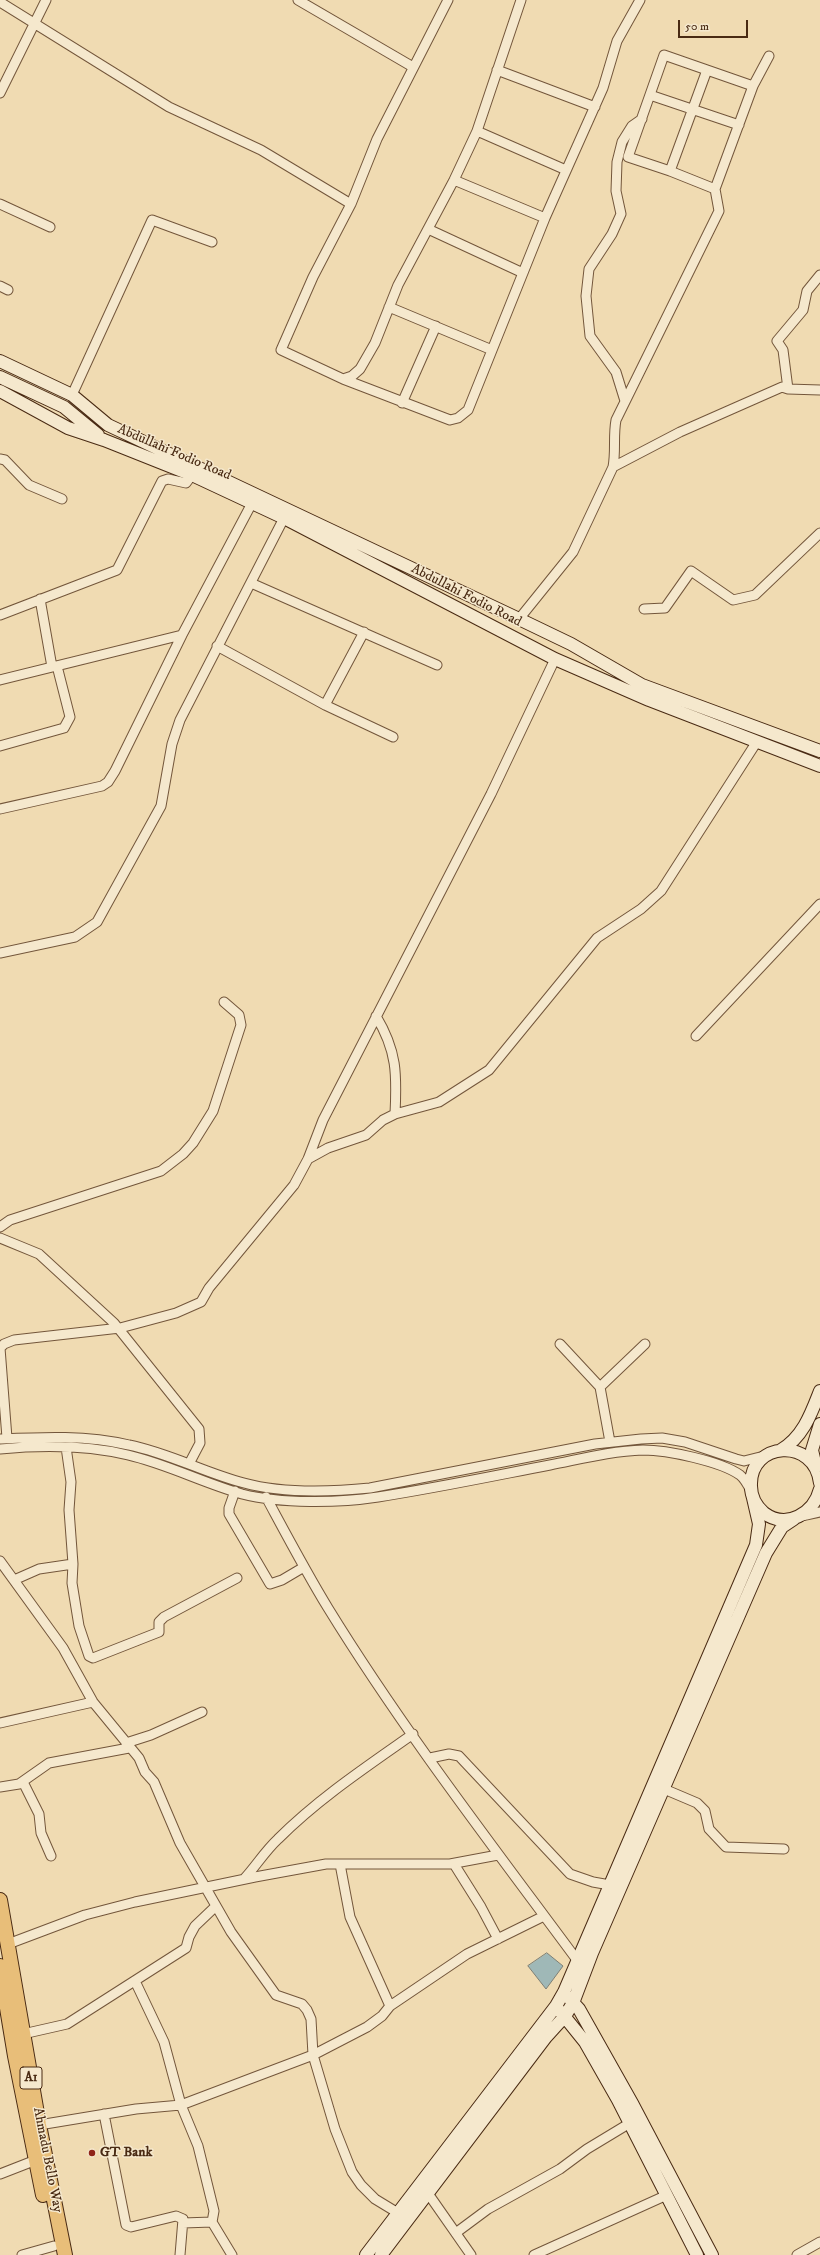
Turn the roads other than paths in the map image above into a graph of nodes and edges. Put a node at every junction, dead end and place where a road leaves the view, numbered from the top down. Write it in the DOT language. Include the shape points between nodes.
graph roads {
  1 [pos="46,0"];
  2 [pos="298,0"];
  3 [pos="448,0"];
  4 [pos="521,0"];
  5 [pos="640,0"];
  6 [pos="0,2"];
  7 [pos="34,22"];
  8 [pos="769,56"];
  9 [pos="413,67"];
  10 [pos="497,70"];
  11 [pos="707,70"];
  12 [pos="753,86"];
  13 [pos="0,93"];
  14 [pos="650,94"];
  15 [pos="595,107"];
  16 [pos="692,108"];
  17 [pos="642,119"];
  18 [pos="739,124"];
  19 [pos="477,131"];
  20 [pos="566,170"];
  21 [pos="670,171"];
  22 [pos="454,180"];
  23 [pos="715,189"];
  24 [pos="0,204"];
  25 [pos="351,204"];
  26 [pos="545,218"];
  27 [pos="50,227"];
  28 [pos="428,229"];
  29 [pos="212,242"];
  30 [pos="523,273"];
  31 [pos="820,275"];
  32 [pos="389,307"];
  33 [pos="436,326"];
  34 [pos="492,350"];
  35 [pos="0,361"];
  36 [pos="0,377"];
  37 [pos="343,379"];
  38 [pos="788,389"];
  39 [pos="820,390"];
  40 [pos="1,393"];
  41 [pos="72,395"];
  42 [pos="625,401"];
  43 [pos="402,403"];
  44 [pos="78,419"];
  45 [pos="108,425"];
  46 [pos="104,440"];
  47 [pos="0,459"];
  48 [pos="613,467"];
  49 [pos="192,474"];
  50 [pos="62,499"];
  51 [pos="252,503"];
  52 [pos="284,518"];
  53 [pos="820,533"];
  54 [pos="251,583"];
  55 [pos="40,599"];
  56 [pos="644,609"];
  57 [pos="0,615"];
  58 [pos="519,619"];
  59 [pos="364,632"];
  60 [pos="182,635"];
  61 [pos="217,646"];
  62 [pos="556,658"];
  63 [pos="437,665"];
  64 [pos="55,666"];
  65 [pos="0,680"];
  66 [pos="325,706"];
  67 [pos="393,737"];
  68 [pos="756,743"];
  69 [pos="0,746"];
  70 [pos="820,751"];
  71 [pos="820,766"];
  72 [pos="0,809"];
  73 [pos="820,904"];
  74 [pos="0,953"];
  75 [pos="224,1002"];
  76 [pos="376,1016"];
  77 [pos="696,1036"];
  78 [pos="395,1114"];
  79 [pos="308,1159"];
  80 [pos="0,1227"];
  81 [pos="0,1238"];
  82 [pos="120,1328"];
  83 [pos="560,1344"];
  84 [pos="645,1344"];
  85 [pos="600,1387"];
  86 [pos="820,1391"];
  87 [pos="820,1424"];
  88 [pos="3,1439"];
  89 [pos="610,1442"];
  90 [pos="66,1447"];
  91 [pos="0,1449"];
  92 [pos="781,1450"];
  93 [pos="767,1455"];
  94 [pos="189,1464"];
  95 [pos="819,1476"];
  96 [pos="820,1489"];
  97 [pos="234,1491"];
  98 [pos="752,1494"];
  99 [pos="266,1497"];
  100 [pos="820,1512"];
  101 [pos="797,1517"];
  102 [pos="0,1561"];
  103 [pos="73,1564"];
  104 [pos="304,1567"];
  105 [pos="237,1578"];
  106 [pos="14,1580"];
  107 [pos="92,1702"];
  108 [pos="202,1712"];
  109 [pos="0,1723"];
  110 [pos="412,1734"];
  111 [pos="127,1745"];
  112 [pos="430,1758"];
  113 [pos="22,1782"];
  114 [pos="0,1787"];
  115 [pos="664,1789"];
  116 [pos="784,1849"];
  117 [pos="498,1855"];
  118 [pos="51,1856"];
  119 [pos="340,1864"];
  120 [pos="454,1864"];
  121 [pos="244,1879"];
  122 [pos="610,1885"];
  123 [pos="205,1888"];
  124 [pos="0,1900"];
  125 [pos="216,1906"];
  126 [pos="544,1916"];
  127 [pos="498,1939"];
  128 [pos="8,1944"];
  129 [pos="577,1960"];
  130 [pos="0,1966"];
  131 [pos="135,1981"];
  132 [pos="564,1992"];
  133 [pos="573,2003"];
  134 [pos="390,2006"];
  135 [pos="556,2006"];
  136 [pos="4,2010"];
  137 [pos="565,2016"];
  138 [pos="23,2034"];
  139 [pos="314,2055"];
  140 [pos="181,2105"];
  141 [pos="104,2114"];
  142 [pos="630,2123"];
  143 [pos="39,2125"];
  144 [pos="36,2160"];
  145 [pos="0,2174"];
  146 [pos="427,2192"];
  147 [pos="667,2195"];
  148 [pos="398,2213"];
  149 [pos="212,2222"];
  150 [pos="183,2223"];
  151 [pos="457,2232"];
  152 [pos="820,2242"];
  153 [pos="55,2250"];
  154 [pos="385,2253"];
  155 [pos="22,2255"];
  156 [pos="65,2255"];
  157 [pos="180,2255"];
  158 [pos="232,2255"];
  159 [pos="366,2255"];
  160 [pos="471,2255"];
  161 [pos="534,2255"];
  162 [pos="698,2255"];
  163 [pos="712,2255"];
  164 [pos="797,2255"];
  1 -- 7 [label="street"];
  2 -- 9 [label="street"];
  3 -- 9 [label="street"];
  4 -- 10 [label="street"];
  5 -- 15 [label="street" via="617,41"];
  6 -- 7 [label="street"];
  7 -- 13 [label="street"];
  7 -- 25 [label="street" via="170,107 261,150"];
  8 -- 12 [label="street"];
  9 -- 25 [label="street" via="378,139"];
  10 -- 15 [label="street"];
  10 -- 19 [label="street"];
  11 -- 12 [label="street"];
  11 -- 14 [label="street" via="664,55"];
  11 -- 16 [label="street"];
  12 -- 18 [label="street"];
  14 -- 16 [label="street"];
  14 -- 17 [label="street"];
  15 -- 20 [label="street"];
  16 -- 18 [label="street"];
  16 -- 21 [label="street"];
  17 -- 21 [label="street" via="628,157"];
  17 -- 42 [label="street" via="632,126 622,142 617,162 616,191 621,214 612,234 589,269 586,296 590,336 616,372"];
  18 -- 23 [label="street"];
  19 -- 20 [label="street"];
  19 -- 22 [label="street"];
  20 -- 26 [label="street"];
  21 -- 23 [label="street"];
  22 -- 26 [label="street"];
  22 -- 28 [label="street"];
  23 -- 42 [label="street" via="719,211"];
  24 -- 27 [label="street"];
  25 -- 37 [label="street" via="281,350"];
  26 -- 30 [label="street"];
  28 -- 30 [label="street"];
  28 -- 32 [label="street"];
  29 -- 41 [label="street" via="152,220"];
  30 -- 34 [label="street"];
  31 -- 38 [label="street" via="807,291 803,310 777,341 783,350"];
  32 -- 33 [label="street"];
  32 -- 37 [label="street" via="375,343 360,369"];
  33 -- 34 [label="street"];
  33 -- 43 [label="street"];
  34 -- 43 [label="street" via="468,410 462,416 454,420 445,419"];
  35 -- 41 [label="main road"];
  36 -- 44 [label="main road" via="64,407"];
  37 -- 43 [label="street"];
  38 -- 39 [label="street"];
  38 -- 48 [label="street" via="782,387 680,432"];
  40 -- 46 [label="main road, Abdullahi Fodio Road" via="68,428"];
  41 -- 45 [label="main road"];
  42 -- 48 [label="street" via="613,433"];
  44 -- 45 [label="main road"];
  44 -- 46 [label="main road"];
  45 -- 58 [label="main road, Abdullahi Fodio Road"];
  46 -- 49 [label="main road, Abdullahi Fodio Road"];
  47 -- 50 [label="street" via="5,460 29,485"];
  48 -- 58 [label="street" via="574,552"];
  49 -- 51 [label="main road, Abdullahi Fodio Road"];
  49 -- 55 [label="street" via="186,483 168,479 162,481 116,570"];
  51 -- 52 [label="main road, Abdullahi Fodio Road"];
  51 -- 60 [label="street"];
  52 -- 54 [label="street"];
  52 -- 62 [label="main road, Abdullahi Fodio Road"];
  53 -- 56 [label="street" via="755,595 733,600 691,572 665,608"];
  54 -- 59 [label="street"];
  54 -- 61 [label="street"];
  55 -- 57 [label="street"];
  55 -- 64 [label="street"];
  58 -- 70 [label="main road, Abdullahi Fodio Road" via="571,644 642,685"];
  59 -- 63 [label="street"];
  59 -- 66 [label="street"];
  60 -- 64 [label="street"];
  60 -- 72 [label="street" via="116,771 108,782 102,786"];
  61 -- 66 [label="street"];
  61 -- 74 [label="street" via="180,720 172,744 161,806 97,922 75,937"];
  62 -- 68 [label="main road, Abdullahi Fodio Road" via="649,700"];
  62 -- 76 [label="street" via="491,794"];
  64 -- 65 [label="street"];
  64 -- 69 [label="street" via="70,717 64,728"];
  66 -- 67 [label="street"];
  68 -- 71 [label="main road, Abdullahi Fodio Road"];
  68 -- 78 [label="street" via="661,891 597,938 489,1070 439,1102"];
  73 -- 77 [label="street"];
  75 -- 80 [label="street" via="239,1015 241,1025 213,1111 193,1144 161,1170 10,1220"];
  76 -- 78 [label="street" via="388,1036 397,1074"];
  76 -- 79 [label="street" via="323,1120"];
  78 -- 79 [label="street" via="383,1120 366,1135 328,1148"];
  79 -- 82 [label="street" via="294,1185 209,1288 201,1302 176,1313"];
  81 -- 82 [label="street" via="39,1254"];
  82 -- 88 [label="street" via="14,1340 4,1344 0,1348"];
  82 -- 94 [label="street" via="199,1429 200,1443"];
  83 -- 85 [label="street"];
  84 -- 85 [label="street"];
  85 -- 89 [label="street"];
  86 -- 92 [label="main road" via="803,1429 790,1445"];
  87 -- 95 [label="main road" via="812,1450"];
  88 -- 94 [label="street" via="63,1436 93,1439 144,1448"];
  89 -- 93 [label="street" via="662,1438 702,1447 736,1460"];
  89 -- 94 [label="street" via="402,1483 347,1490 297,1490 254,1486"];
  90 -- 91 [label="street"];
  90 -- 97 [label="street" via="141,1458"];
  90 -- 103 [label="street"];
  92 -- 93 [label="main road"];
  92 -- 95 [label="main road" via="801,1454"];
  93 -- 98 [label="main road" via="753,1471 750,1480"];
  96 -- 101 [label="main road" via="810,1509"];
  97 -- 99 [label="street"];
  97 -- 104 [label="street" via="229,1514 270,1584"];
  98 -- 99 [label="street" via="741,1476 730,1470 683,1454 642,1450 612,1453 372,1498 323,1501"];
  98 -- 101 [label="main road" via="758,1506 774,1518"];
  98 -- 122 [label="main road" via="759,1524 756,1545"];
  99 -- 104 [label="street"];
  100 -- 101 [label="street"];
  101 -- 115 [label="main road" via="782,1527 766,1553"];
  102 -- 106 [label="street"];
  103 -- 105 [label="street" via="72,1583 79,1626 89,1656 93,1658 159,1632 159,1622 164,1616"];
  103 -- 106 [label="street" via="39,1569"];
  104 -- 110 [label="street"];
  106 -- 107 [label="street" via="63,1648"];
  107 -- 109 [label="street"];
  107 -- 111 [label="street"];
  108 -- 111 [label="street"];
  110 -- 112 [label="street"];
  110 -- 121 [label="street" via="344,1782 298,1819"];
  111 -- 113 [label="street" via="49,1763"];
  111 -- 123 [label="street" via="139,1758 145,1772 154,1782 180,1843"];
  112 -- 117 [label="street"];
  112 -- 122 [label="street" via="449,1754 459,1756 570,1874"];
  113 -- 114 [label="street"];
  113 -- 118 [label="street" via="39,1814 41,1833"];
  115 -- 116 [label="street" via="697,1803 705,1810 709,1828 726,1848"];
  115 -- 133 [label="main road" via="592,1953"];
  117 -- 120 [label="street"];
  117 -- 126 [label="street"];
  119 -- 120 [label="street"];
  119 -- 121 [label="street" via="326,1864"];
  119 -- 134 [label="street" via="350,1917"];
  120 -- 127 [label="street"];
  121 -- 123 [label="street"];
  122 -- 129 [label="main road"];
  123 -- 125 [label="street"];
  123 -- 128 [label="street" via="85,1915"];
  124 -- 128 [label="highway, Ahmadu Bello Way / A1"];
  125 -- 131 [label="street" via="195,1926 186,1948"];
  125 -- 139 [label="street" via="231,1932 276,1995 302,2004 306,2010 311,2019"];
  126 -- 127 [label="street"];
  126 -- 129 [label="street"];
  127 -- 134 [label="street" via="467,1954"];
  128 -- 138 [label="highway, Ahmadu Bello Way / A1"];
  129 -- 132 [label="main road"];
  130 -- 136 [label="highway, Ahmadu Bello Way / A1"];
  131 -- 138 [label="street" via="67,2024"];
  131 -- 140 [label="street" via="164,2042"];
  132 -- 133 [label="main road"];
  132 -- 135 [label="main road"];
  133 -- 137 [label="main road"];
  133 -- 163 [label="main road" via="579,2009 633,2104"];
  134 -- 139 [label="street" via="382,2016 367,2026"];
  135 -- 137 [label="main road"];
  135 -- 148 [label="main road"];
  136 -- 144 [label="highway, Ahmadu Bello Way / A1"];
  137 -- 142 [label="main road" via="585,2042"];
  137 -- 146 [label="main road"];
  138 -- 143 [label="highway, Ahmadu Bello Way / A1"];
  139 -- 140 [label="street"];
  139 -- 148 [label="street" via="352,2172 375,2200"];
  140 -- 141 [label="street"];
  140 -- 149 [label="street" via="198,2146 214,2211"];
  141 -- 143 [label="street"];
  141 -- 150 [label="street" via="126,2225 131,2227 176,2216 183,2219"];
  142 -- 147 [label="main road"];
  142 -- 151 [label="street" via="560,2169 488,2209"];
  143 -- 156 [label="highway, Ahmadu Bello Way / A1"];
  144 -- 145 [label="street"];
  144 -- 153 [label="highway, Ahmadu Bello Way / A1"];
  146 -- 151 [label="street"];
  146 -- 154 [label="main road"];
  147 -- 161 [label="street"];
  147 -- 162 [label="main road"];
  148 -- 159 [label="main road"];
  149 -- 150 [label="street"];
  149 -- 158 [label="street"];
  150 -- 157 [label="street"];
  151 -- 160 [label="street"];
  152 -- 164 [label="street"];
  153 -- 155 [label="street"];
}
